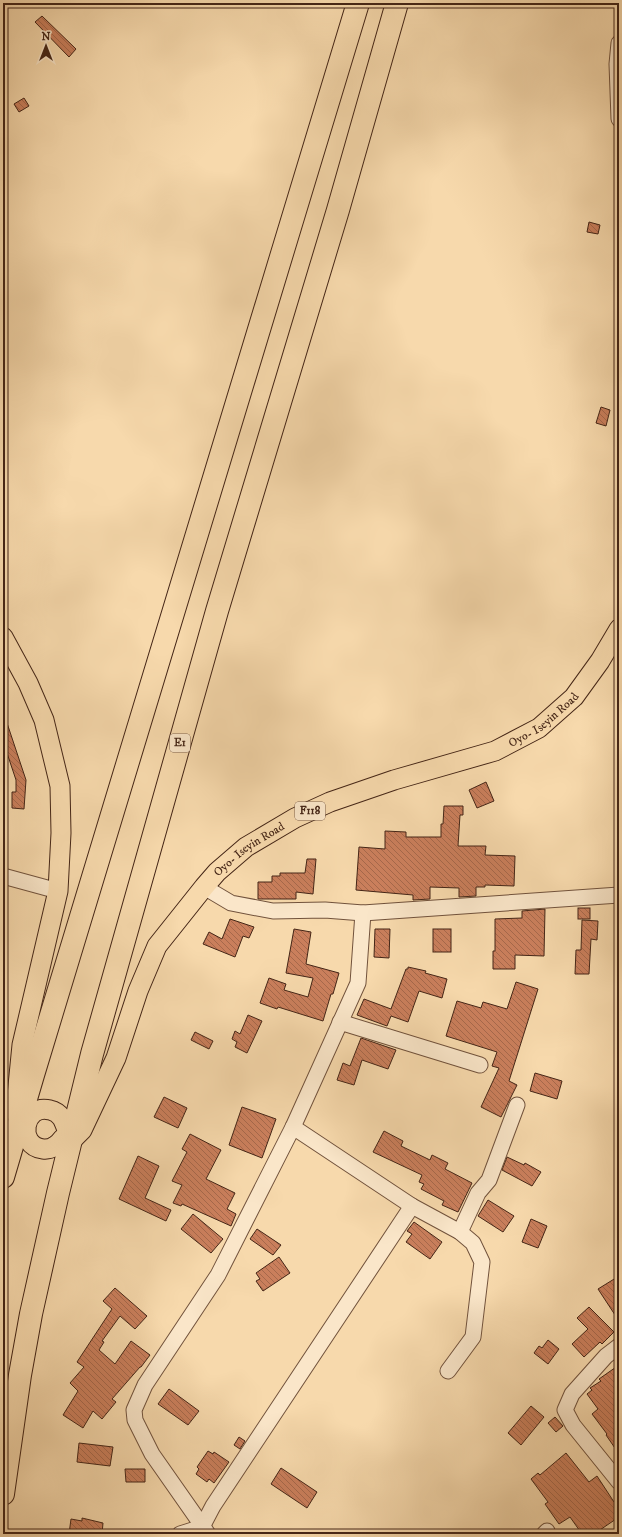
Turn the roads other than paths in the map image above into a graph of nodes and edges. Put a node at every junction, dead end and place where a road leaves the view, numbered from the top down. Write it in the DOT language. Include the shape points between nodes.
graph roads {
  1 [pos="358,3"];
  2 [pos="397,3"];
  3 [pos="619,43"];
  4 [pos="619,119"];
  5 [pos="619,629"];
  6 [pos="3,637"];
  7 [pos="3,876"];
  8 [pos="204,887"];
  9 [pos="58,892"];
  10 [pos="619,895"];
  11 [pos="363,913"];
  12 [pos="340,1022"];
  13 [pos="480,1065"];
  14 [pos="517,1105"];
  15 [pos="28,1117"];
  16 [pos="71,1123"];
  17 [pos="293,1127"];
  18 [pos="3,1177"];
  19 [pos="412,1206"];
  20 [pos="460,1232"];
  21 [pos="619,1346"];
  22 [pos="448,1371"];
  23 [pos="619,1482"];
  24 [pos="3,1494"];
  25 [pos="205,1531"];
  26 [pos="180,1534"];
  1 -- 15 [label="highway" via="33,1075"];
  2 -- 16 [label="highway, E1" via="338,210 217,611"];
  3 -- 4 [label="street"];
  5 -- 8 [label="main road, Oyo- Iseyin Road / F118" via="574,697 539,728 495,751 394,780 330,802 295,818 246,847"];
  6 -- 9 [label="main road" via="28,683 44,720 60,786"];
  7 -- 9 [label="street"];
  8 -- 11 [label="street" via="231,903 273,910"];
  8 -- 16 [label="main road, Oyo- Iseyin Road / F118" via="157,946 138,991 116,1058"];
  9 -- 15 [label="main road" via="22,1045 19,1070"];
  10 -- 11 [label="street"];
  11 -- 12 [label="street" via="358,983"];
  12 -- 13 [label="street"];
  12 -- 17 [label="street"];
  14 -- 20 [label="street" via="489,1180 478,1193"];
  15 -- 16 [label="main road" via="46,1109"];
  15 -- 16 [label="main road" via="30,1142 42,1149"];
  15 -- 18 [label="highway"];
  16 -- 24 [label="highway, E1" via="31,1314"];
  17 -- 19 [label="street"];
  17 -- 25 [label="street" via="218,1275 145,1385 134,1410 135,1420 152,1454"];
  19 -- 20 [label="street"];
  19 -- 25 [label="street" via="217,1499"];
  20 -- 22 [label="street" via="473,1243 482,1262 473,1337"];
  21 -- 23 [label="street" via="606,1356 572,1394 565,1410 573,1425"];
  25 -- 26 [label="street"];
}
